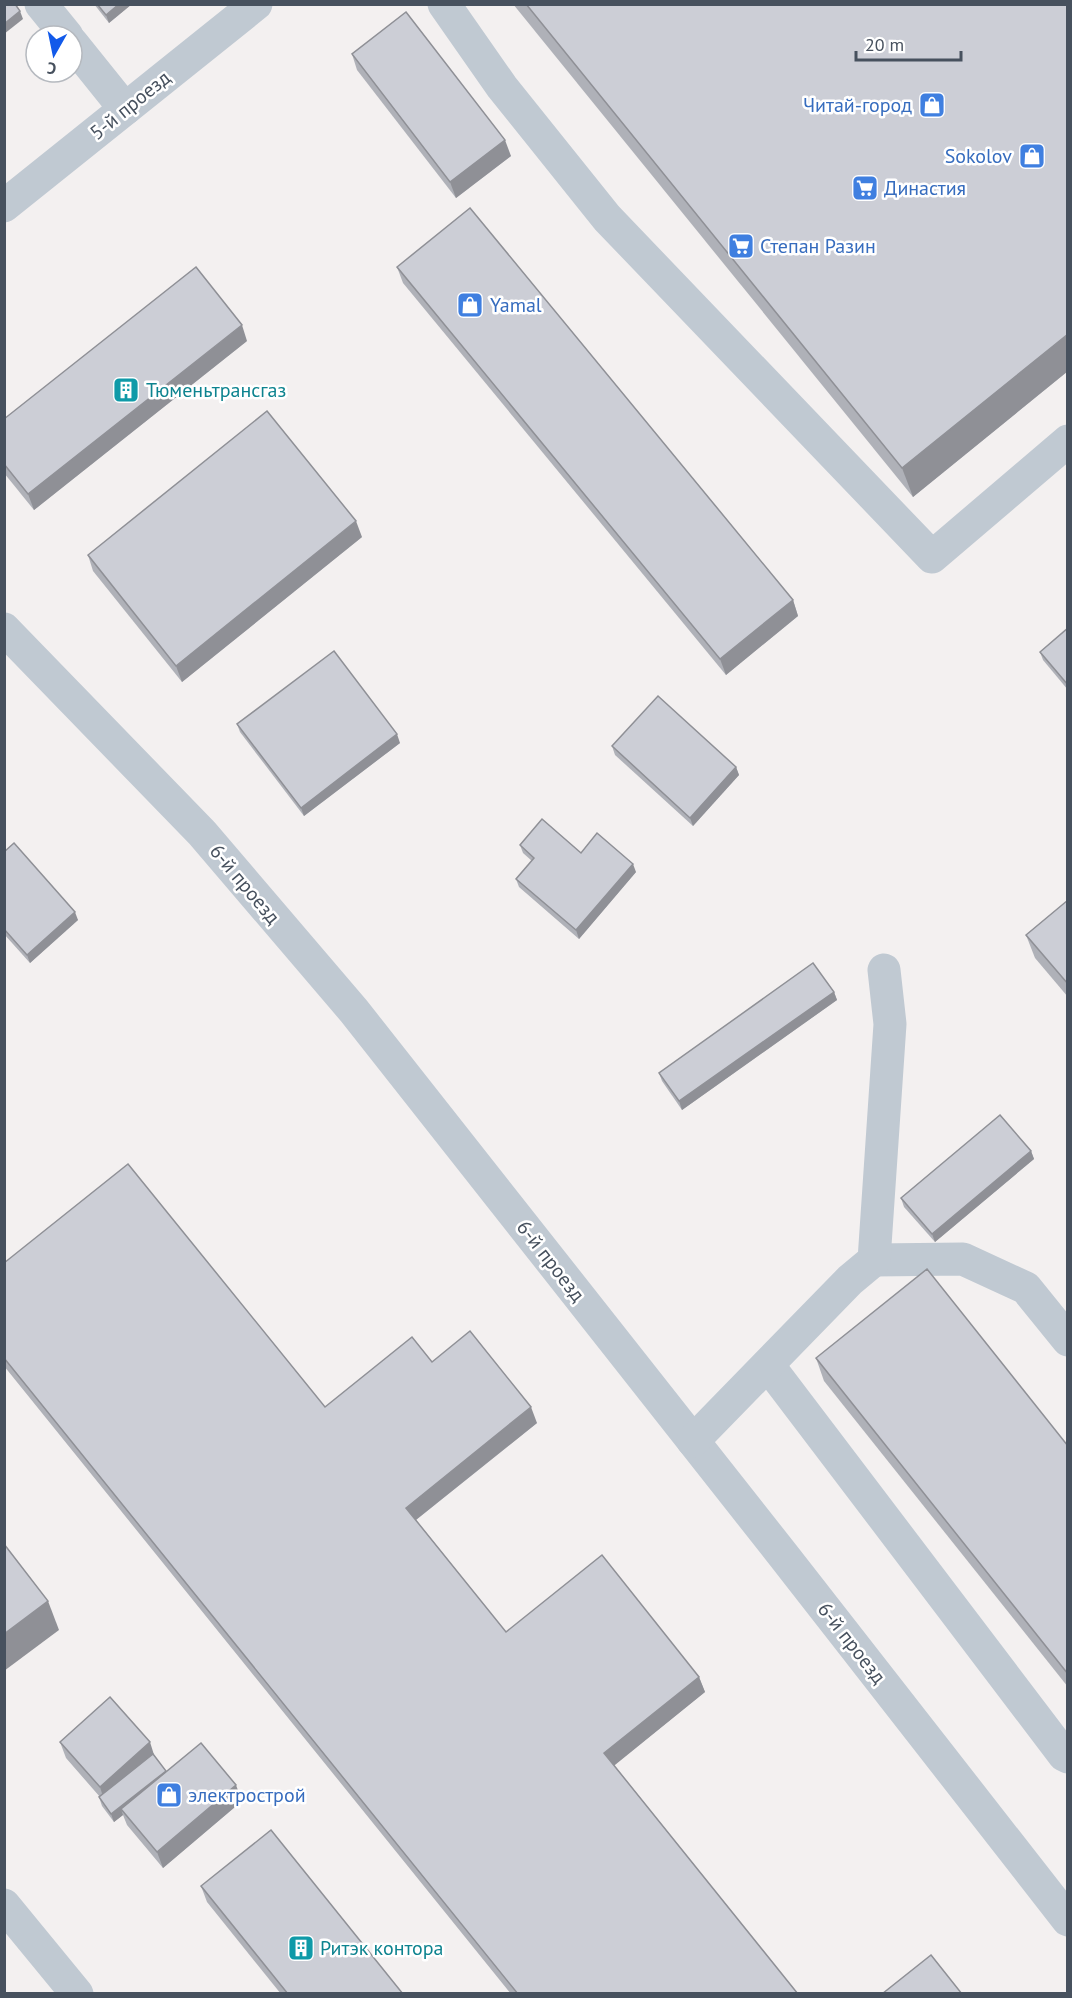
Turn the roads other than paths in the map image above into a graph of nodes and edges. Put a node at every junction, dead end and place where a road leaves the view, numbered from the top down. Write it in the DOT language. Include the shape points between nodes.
graph roads {
  1 [pos="41,4"];
  2 [pos="256,4"];
  3 [pos="444,4"];
  4 [pos="57,24"];
  5 [pos="84,58"];
  6 [pos="125,109"];
  7 [pos="4,206"];
  8 [pos="1068,441"];
  9 [pos="4,629"];
  10 [pos="884,970"];
  11 [pos="874,1260"];
  12 [pos="1068,1340"];
  13 [pos="768,1365"];
  14 [pos="693,1441"];
  15 [pos="1068,1757"];
  16 [pos="4,1905"];
  17 [pos="1068,1920"];
  18 [pos="76,1994"];
  1 -- 4 [label="street"];
  2 -- 6 [label="street, 5-й проезд"];
  3 -- 8 [label="street" via="502,87 607,218 932,557"];
  5 -- 6 [label="street"];
  6 -- 7 [label="street, 5-й проезд"];
  9 -- 14 [label="street, 6-й проезд" via="202,833 354,1011"];
  10 -- 11 [label="street" via="890,1024"];
  11 -- 12 [label="street" via="963,1259 1026,1288"];
  11 -- 13 [label="street"];
  13 -- 14 [label="street"];
  13 -- 15 [label="street"];
  14 -- 17 [label="street, 6-й проезд"];
  16 -- 18 [label="street"];
}
